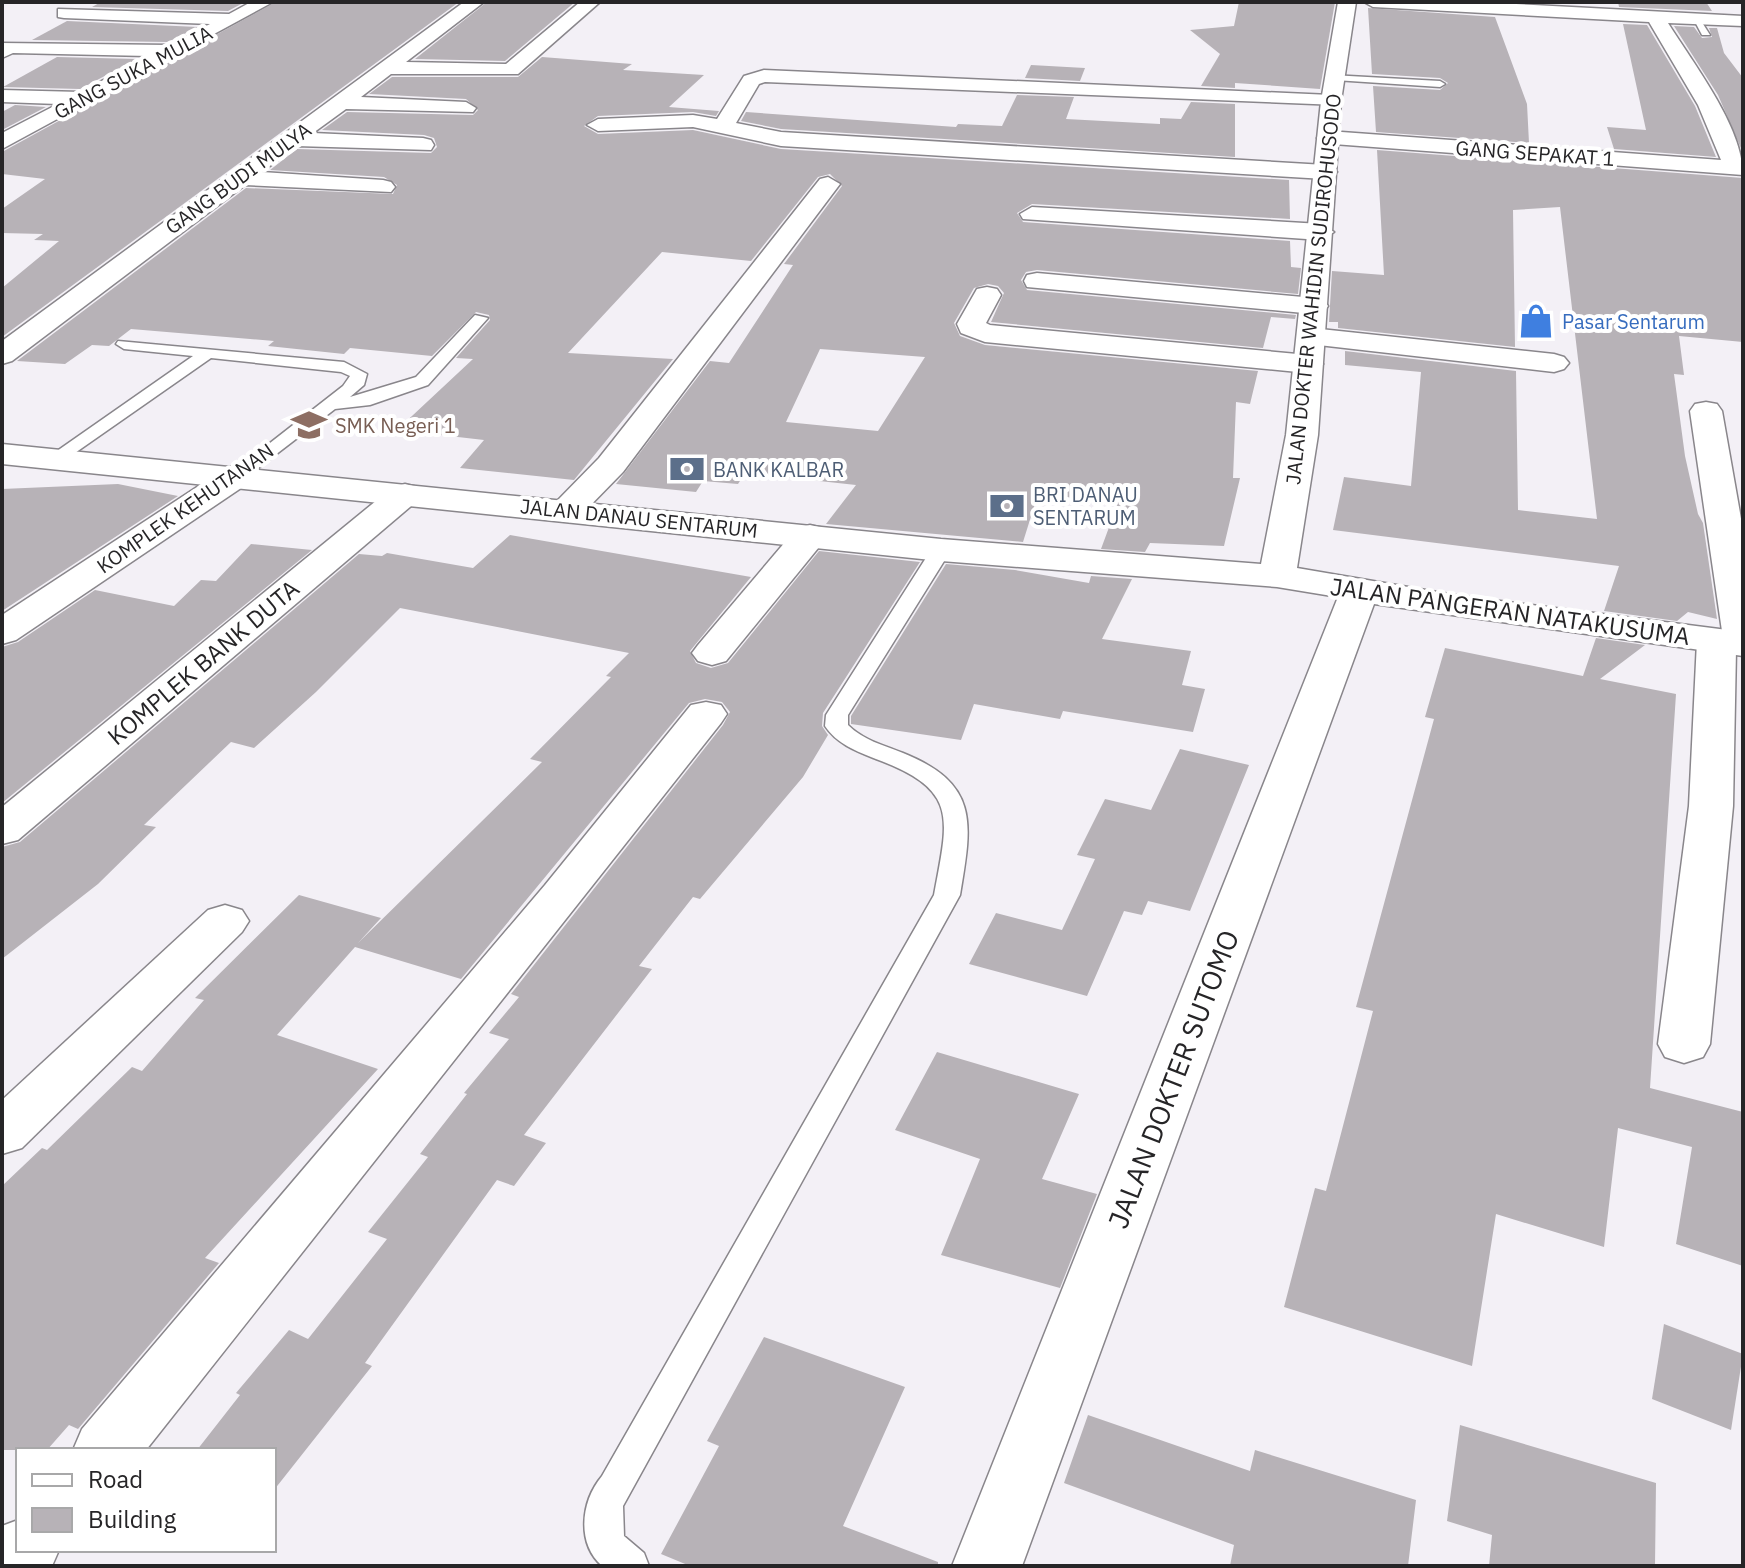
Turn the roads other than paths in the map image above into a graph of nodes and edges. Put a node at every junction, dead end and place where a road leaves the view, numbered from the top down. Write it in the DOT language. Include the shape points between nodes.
graph roads {
  1 [pos="80,2"];
  2 [pos="264,2"];
  3 [pos="475,2"];
  4 [pos="591,2"];
  5 [pos="1347,2"];
  6 [pos="1373,2"];
  7 [pos="1610,8"];
  8 [pos="64,13"];
  9 [pos="1655,16"];
  10 [pos="232,19"];
  11 [pos="1743,21"];
  12 [pos="6,50"];
  13 [pos="172,52"];
  14 [pos="386,68"];
  15 [pos="1440,84"];
  16 [pos="1333,89"];
  17 [pos="2,96"];
  18 [pos="80,100"];
  19 [pos="340,102"];
  20 [pos="111,106"];
  21 [pos="466,108"];
  22 [pos="598,125"];
  23 [pos="723,127"];
  24 [pos="1328,138"];
  25 [pos="290,139"];
  26 [pos="2,142"];
  27 [pos="423,145"];
  28 [pos="1740,168"];
  29 [pos="1325,172"];
  30 [pos="238,177"];
  31 [pos="828,184"];
  32 [pos="383,187"];
  33 [pos="1032,214"];
  34 [pos="1321,232"];
  35 [pos="1037,281"];
  36 [pos="987,295"];
  37 [pos="1314,306"];
  38 [pos="480,318"];
  39 [pos="124,344"];
  40 [pos="1310,350"];
  41 [pos="206,354"];
  42 [pos="2,355"];
  43 [pos="1554,363"];
  44 [pos="329,404"];
  45 [pos="1706,411"];
  46 [pos="2,454"];
  47 [pos="56,458"];
  48 [pos="238,475"];
  49 [pos="405,494"];
  50 [pos="567,510"];
  51 [pos="810,536"];
  52 [pos="941,550"];
  53 [pos="1277,576"];
  54 [pos="1359,592"];
  55 [pos="2,632"];
  56 [pos="1734,641"];
  57 [pos="712,653"];
  58 [pos="706,714"];
  59 [pos="2,830"];
  60 [pos="225,921"];
  61 [pos="1684,1044"];
  62 [pos="2,1133"];
  63 [pos="108,1448"];
  64 [pos="630,1566"];
  65 [pos="987,1566"];
  1 -- 8 [label="street"];
  2 -- 10 [label="street, GANG SUKA MULIA"];
  3 -- 14 [label="street, GANG BUDI MULYA"];
  4 -- 14 [label="street" via="511,70"];
  5 -- 16 [label="street, JALAN DOKTER WAHIDIN SUDIROHUSODO"];
  6 -- 7 [label="street"];
  7 -- 9 [label="street"];
  8 -- 10 [label="street"];
  8 -- 12 [label="street"];
  9 -- 11 [label="street" via="1701,26"];
  9 -- 28 [label="street"];
  10 -- 13 [label="street, GANG SUKA MULIA"];
  12 -- 13 [label="street"];
  13 -- 18 [label="street, GANG SUKA MULIA"];
  14 -- 19 [label="street, GANG BUDI MULYA"];
  15 -- 16 [label="lane"];
  16 -- 23 [label="street" via="764,76 751,80"];
  16 -- 24 [label="street, JALAN DOKTER WAHIDIN SUDIROHUSODO"];
  17 -- 18 [label="street"];
  18 -- 20 [label="street"];
  18 -- 26 [label="street, GANG SUKA MULIA"];
  19 -- 21 [label="street"];
  19 -- 25 [label="street, GANG BUDI MULYA"];
  22 -- 23 [label="street" via="693,121"];
  23 -- 29 [label="street" via="781,139"];
  24 -- 28 [label="street, GANG SEPAKAT 1"];
  24 -- 29 [label="street, JALAN DOKTER WAHIDIN SUDIROHUSODO"];
  25 -- 27 [label="street"];
  25 -- 30 [label="street, GANG BUDI MULYA"];
  29 -- 34 [label="street, JALAN DOKTER WAHIDIN SUDIROHUSODO"];
  30 -- 32 [label="street"];
  30 -- 42 [label="street, GANG BUDI MULYA"];
  31 -- 50 [label="street" via="611,465"];
  33 -- 34 [label="street"];
  34 -- 37 [label="street, JALAN DOKTER WAHIDIN SUDIROHUSODO"];
  35 -- 37 [label="street"];
  36 -- 40 [label="street" via="971,324 985,333"];
  37 -- 40 [label="street, JALAN DOKTER WAHIDIN SUDIROHUSODO"];
  38 -- 44 [label="lane" via="422,381 374,398"];
  39 -- 41 [label="lane, KOMPLEK KEHUTANAN"];
  40 -- 43 [label="street"];
  40 -- 53 [label="street, JALAN DOKTER WAHIDIN SUDIROHUSODO" via="1302,435"];
  41 -- 44 [label="lane, KOMPLEK KEHUTANAN" via="344,367 359,374 358,381"];
  41 -- 47 [label="lane"];
  44 -- 48 [label="lane, KOMPLEK KEHUTANAN"];
  45 -- 56 [label="street"];
  46 -- 47 [label="street, JALAN DANAU SENTARUM"];
  47 -- 48 [label="street, JALAN DANAU SENTARUM"];
  48 -- 49 [label="street, JALAN DANAU SENTARUM"];
  48 -- 55 [label="street, KOMPLEK KEHUTANAN"];
  49 -- 50 [label="street, JALAN DANAU SENTARUM"];
  49 -- 59 [label="street, KOMPLEK BANK DUTA"];
  50 -- 51 [label="street, JALAN DANAU SENTARUM"];
  51 -- 52 [label="street, JALAN DANAU SENTARUM"];
  51 -- 57 [label="street"];
  52 -- 53 [label="street, JALAN DANAU SENTARUM"];
  52 -- 64 [label="lane" via="837,715 836,726 861,746 919,767 953,801 959,820 947,895 604,1501 605,1544"];
  53 -- 54 [label="street, JALAN PANGERAN NATAKUSUMA"];
  54 -- 56 [label="street, JALAN PANGERAN NATAKUSUMA"];
  54 -- 65 [label="street, JALAN DOKTER SUTOMO"];
  56 -- 61 [label="street" via="1709,784 1711,806"];
  58 -- 63 [label="street"];
  60 -- 62 [label="street"];
}
